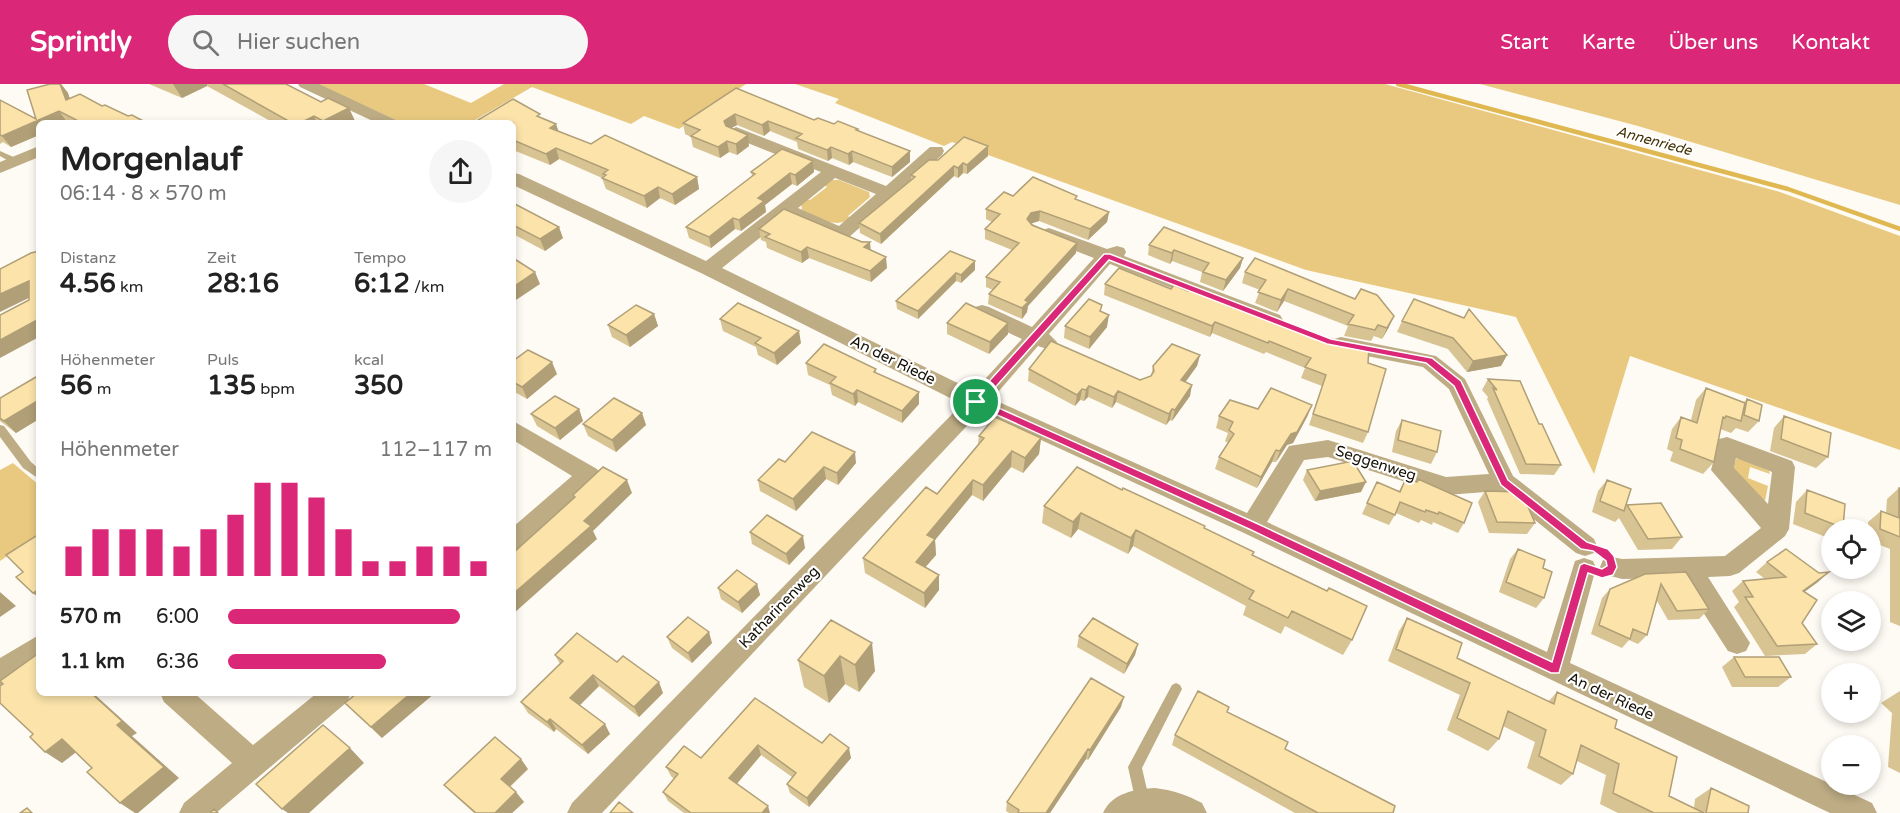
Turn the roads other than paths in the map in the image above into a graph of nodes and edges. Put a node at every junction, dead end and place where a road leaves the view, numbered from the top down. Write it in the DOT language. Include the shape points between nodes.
graph roads {
  1 [pos="306,84"];
  2 [pos="384,120"];
  3 [pos="736,132"];
  4 [pos="936,151"];
  5 [pos="36,152"];
  6 [pos="5,161"];
  7 [pos="833,171"];
  8 [pos="516,179"];
  9 [pos="886,192"];
  10 [pos="786,209"];
  11 [pos="1038,229"];
  12 [pos="841,234"];
  13 [pos="861,242"];
  14 [pos="1112,254"];
  15 [pos="708,270"];
  16 [pos="975,309"];
  17 [pos="1285,325"];
  18 [pos="1036,336"];
  19 [pos="1319,338"];
  20 [pos="1067,350"];
  21 [pos="976,402"];
  22 [pos="0,429"];
  23 [pos="516,431"];
  24 [pos="36,472"];
  25 [pos="1504,482"];
  26 [pos="1252,526"];
  27 [pos="1777,529"];
  28 [pos="516,538"];
  29 [pos="1584,557"];
  30 [pos="1688,568"];
  31 [pos="1737,643"];
  32 [pos="36,649"];
  33 [pos="1555,670"];
  34 [pos="0,673"];
  35 [pos="1176,689"];
  36 [pos="177,696"];
  37 [pos="333,696"];
  38 [pos="254,764"];
  39 [pos="1131,808"];
  40 [pos="194,813"];
  41 [pos="582,813"];
  42 [pos="1192,813"];
  43 [pos="1862,813"];
  1 -- 2 [label="street"];
  3 -- 7 [label="street"];
  4 -- 9 [label="street"];
  5 -- 6 [label="street"];
  7 -- 9 [label="street"];
  7 -- 10 [label="street"];
  8 -- 15 [label="street, An der Riede"];
  9 -- 12 [label="street"];
  10 -- 12 [label="street"];
  10 -- 15 [label="street"];
  11 -- 14 [label="street"];
  12 -- 13 [label="street"];
  14 -- 17 [label="street"];
  14 -- 18 [label="street, Katharinenweg"];
  15 -- 21 [label="street, An der Riede"];
  16 -- 18 [label="street"];
  18 -- 20 [label="street"];
  18 -- 21 [label="street, Katharinenweg"];
  19 -- 25 [label="street" via="1429,361 1457,384"];
  21 -- 26 [label="street, An der Riede"];
  21 -- 41 [label="street, Katharinenweg"];
  22 -- 24 [label="lane"];
  23 -- 28 [label="street" via="589,475"];
  25 -- 26 [label="street, Seggenweg" via="1446,486 1328,448 1297,452"];
  25 -- 29 [label="street"];
  26 -- 33 [label="street, An der Riede"];
  27 -- 30 [label="street" via="1730,566"];
  29 -- 30 [label="street" via="1602,574 1612,567"];
  29 -- 33 [label="street"];
  30 -- 31 [label="street"];
  32 -- 34 [label="street"];
  33 -- 43 [label="street, An der Riede"];
  35 -- 39 [label="lane" via="1134,767"];
  36 -- 38 [label="street"];
  37 -- 38 [label="street"];
  38 -- 40 [label="street"];
  39 -- 42 [label="street" via="1179,806"];
}
